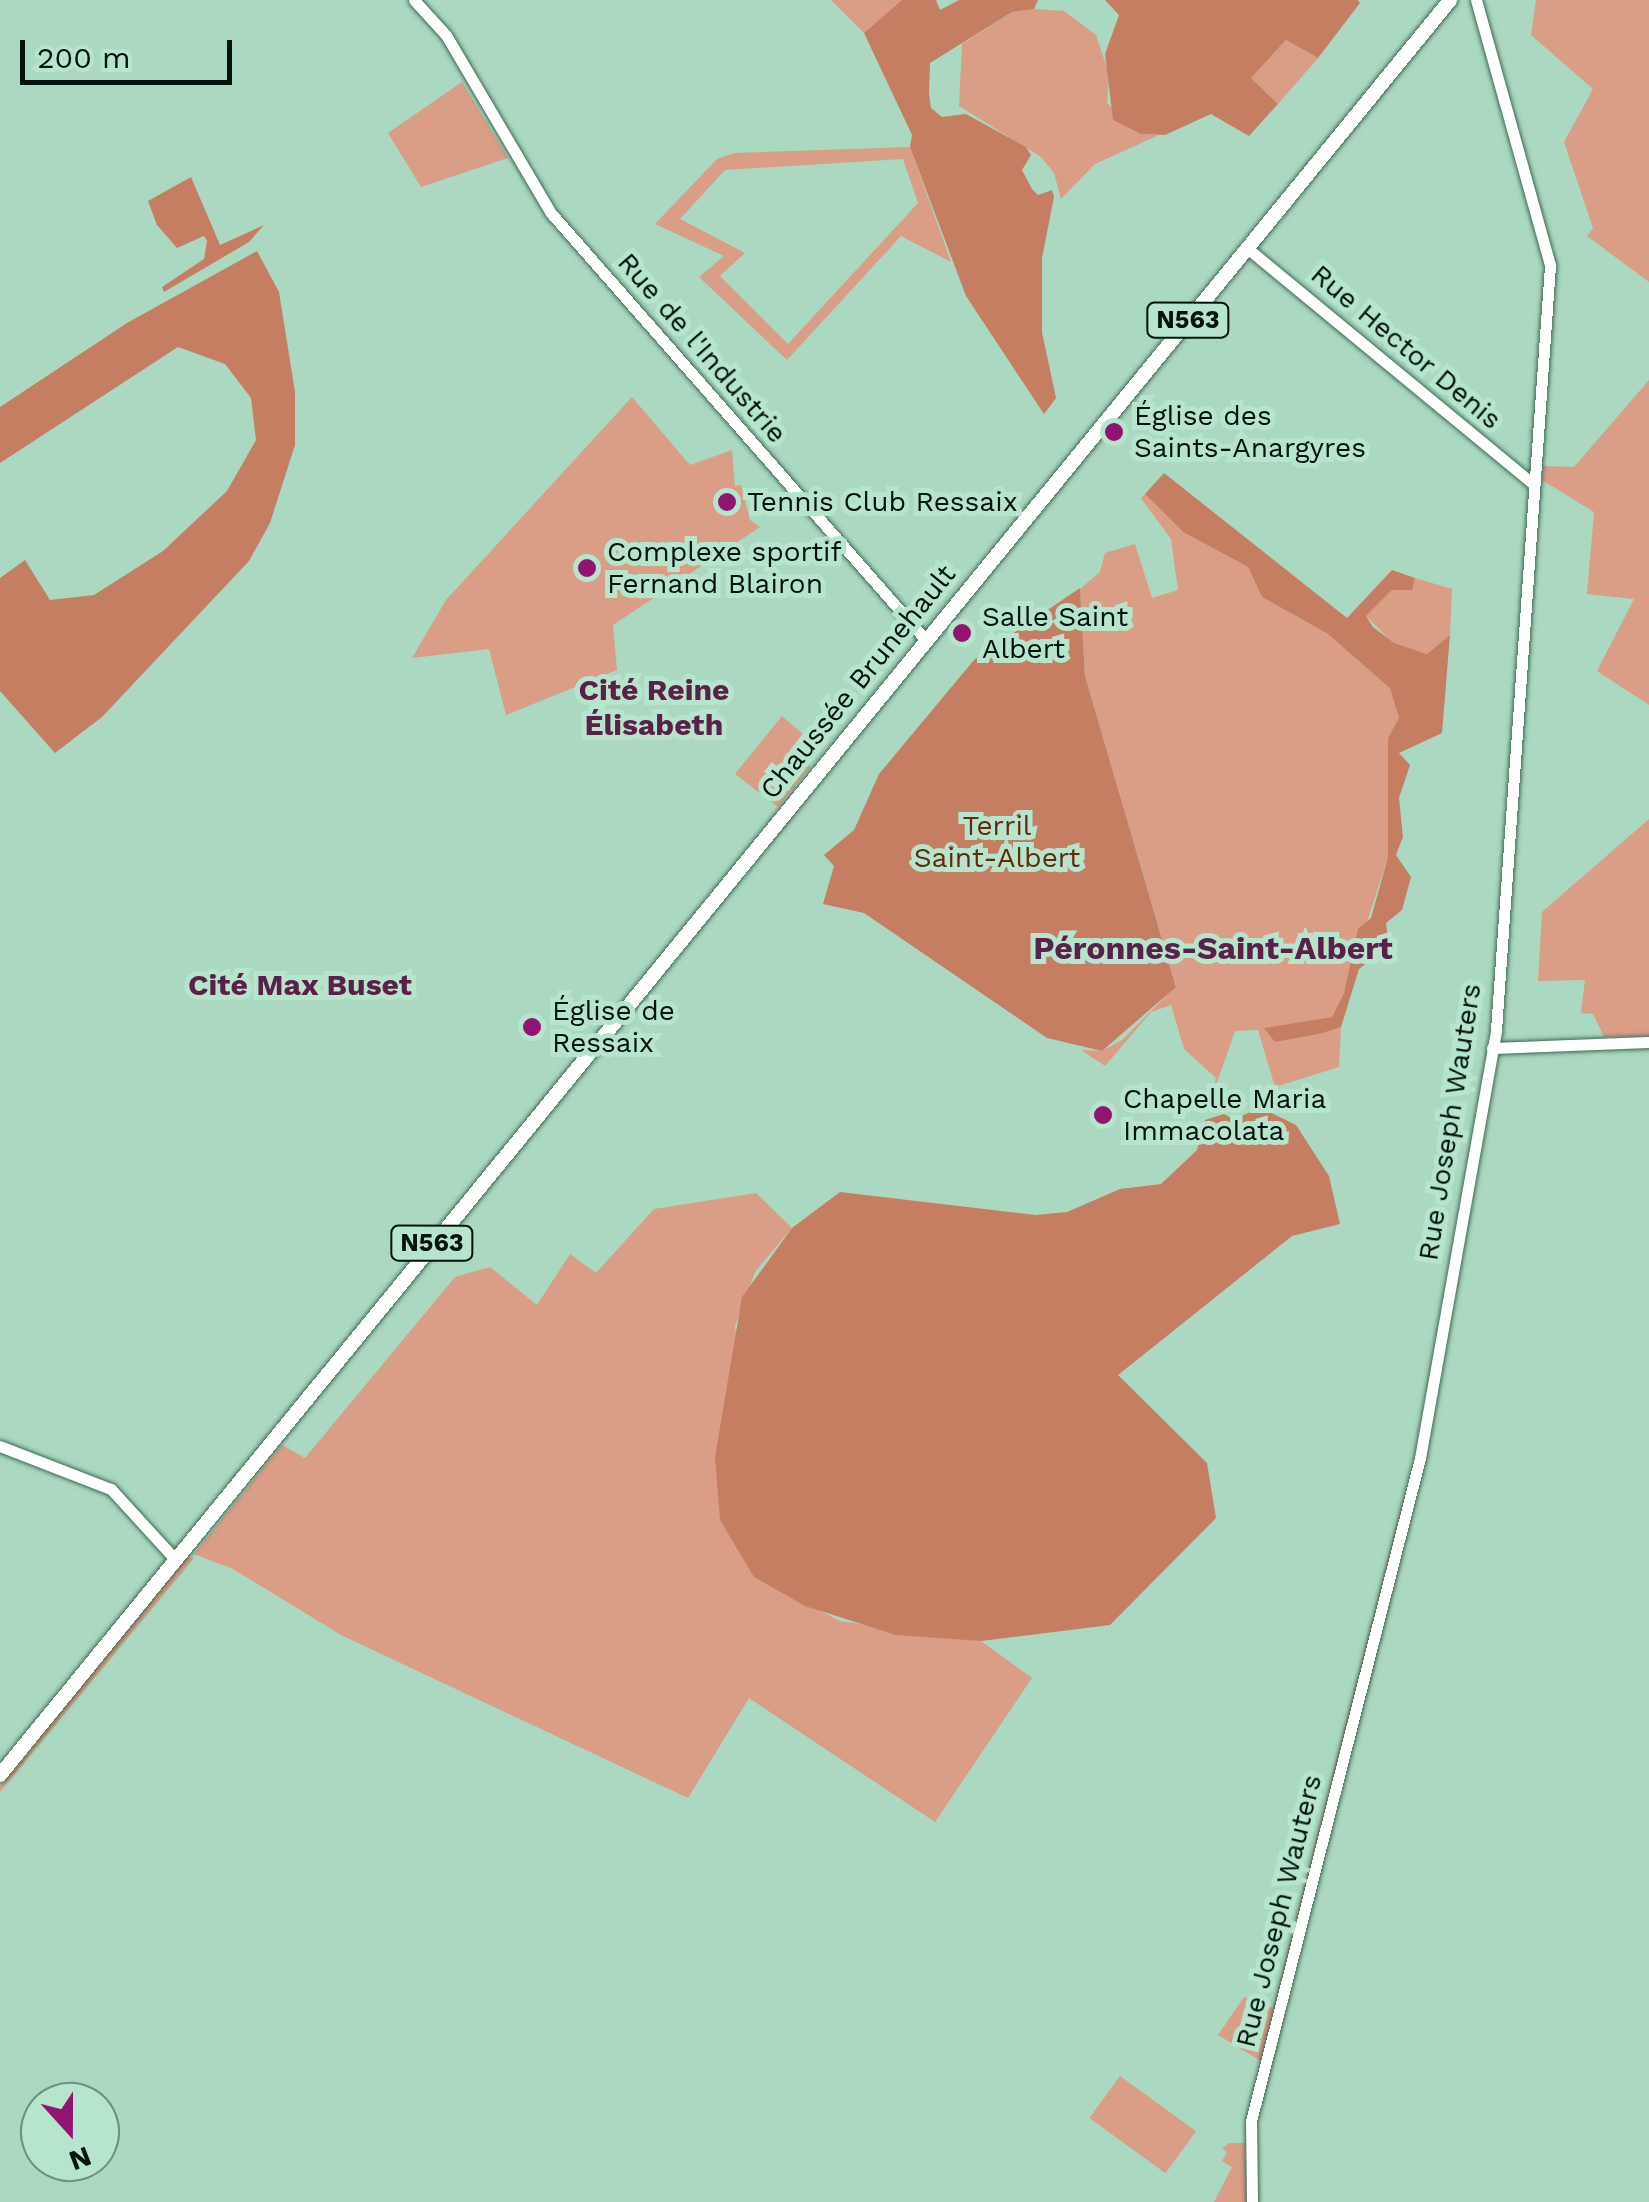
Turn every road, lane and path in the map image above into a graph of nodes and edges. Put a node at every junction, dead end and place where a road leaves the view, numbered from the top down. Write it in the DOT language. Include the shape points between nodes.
graph roads {
  1 [pos="414,0"];
  2 [pos="1450,0"];
  3 [pos="1476,0"];
  4 [pos="1246,248"];
  5 [pos="1534,485"];
  6 [pos="925,639"];
  7 [pos="1649,1042"];
  8 [pos="1492,1048"];
  9 [pos="0,1446"];
  10 [pos="178,1556"];
  11 [pos="0,1774"];
  12 [pos="1252,2202"];
  1 -- 6 [label="street, Rue de l'Industrie" via="468,69 551,213"];
  2 -- 4 [label="main road, Chaussée Brunehault / N563"];
  3 -- 5 [label="street, Rue Joseph Wauters" via="1548,248"];
  4 -- 5 [label="street, Rue Hector Denis"];
  4 -- 6 [label="main road, Chaussée Brunehault / N563"];
  5 -- 8 [label="street, Rue Joseph Wauters"];
  6 -- 10 [label="main road, Chaussée Brunehault / N563"];
  7 -- 8 [label="street"];
  8 -- 12 [label="street, Rue Joseph Wauters" via="1420,1458 1251,2121"];
  9 -- 10 [label="street" via="111,1490"];
  10 -- 11 [label="main road, N563"];
}
